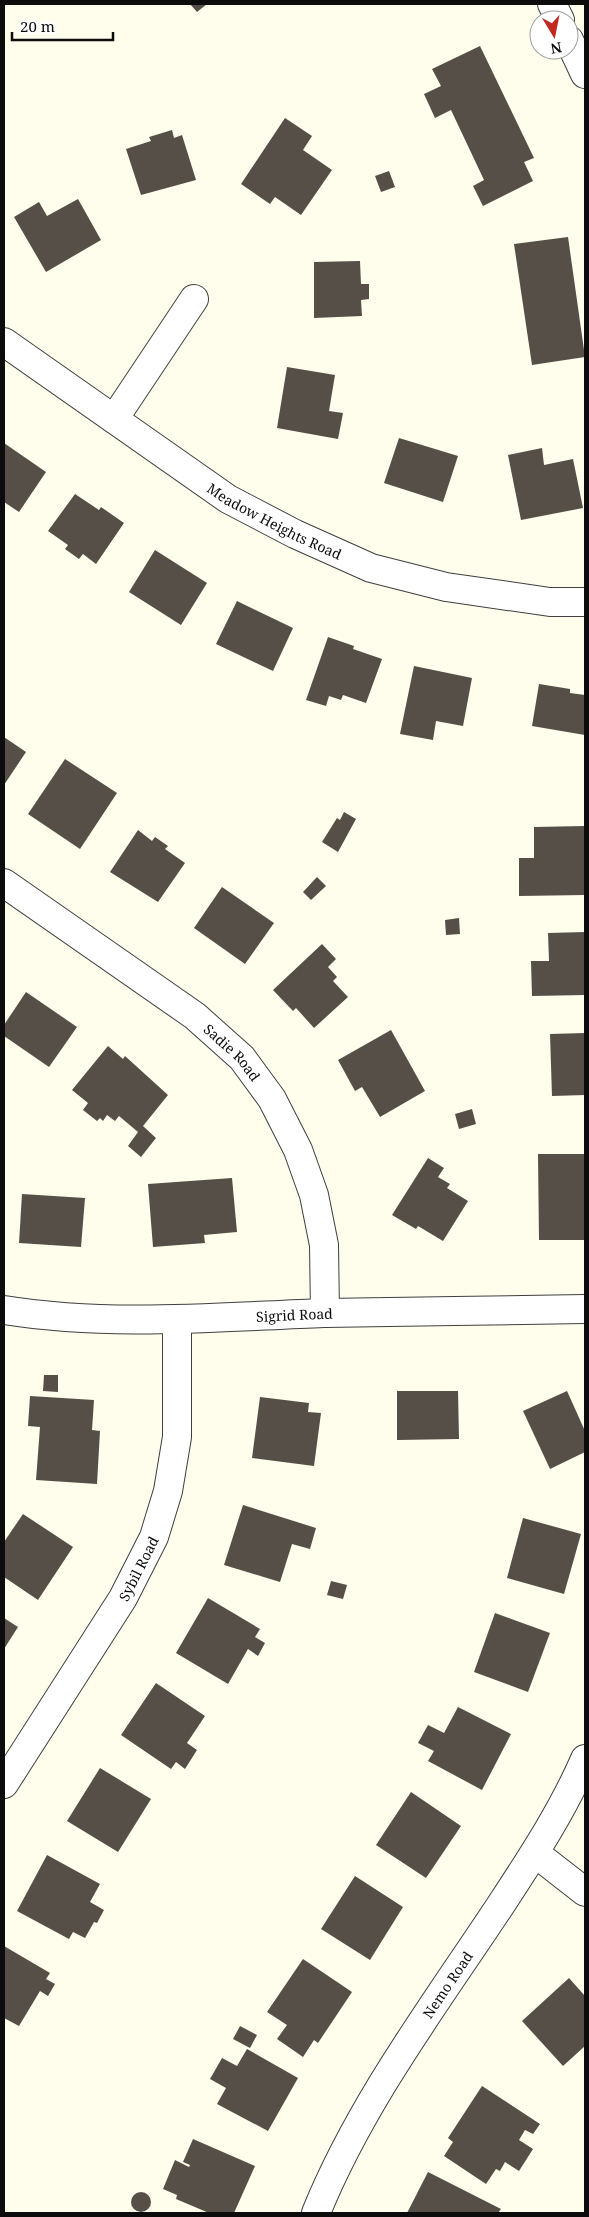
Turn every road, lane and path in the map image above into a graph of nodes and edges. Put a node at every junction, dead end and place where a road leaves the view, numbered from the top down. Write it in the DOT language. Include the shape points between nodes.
graph roads {
  1 [pos="578,60"];
  2 [pos="585,74"];
  3 [pos="194,299"];
  4 [pos="4,342"];
  5 [pos="114,419"];
  6 [pos="585,602"];
  7 [pos="4,883"];
  8 [pos="585,1309"];
  9 [pos="4,1310"];
  10 [pos="325,1313"];
  11 [pos="177,1321"];
  12 [pos="585,1759"];
  13 [pos="4,1784"];
  14 [pos="535,1853"];
  15 [pos="585,1892"];
  16 [pos="316,2213"];
  1 -- 2 [label="street"];
  3 -- 5 [label="street"];
  4 -- 5 [label="street, Meadow Heights Road"];
  5 -- 6 [label="street, Meadow Heights Road" via="228,499 371,568 446,587 550,602"];
  7 -- 10 [label="street, Sadie Road" via="195,1016 247,1065 272,1099 298,1150 314,1195 324,1245"];
  8 -- 10 [label="street, Sigrid Road"];
  9 -- 11 [label="street, Sigrid Road" via="45,1317"];
  10 -- 11 [label="street, Sigrid Road"];
  11 -- 13 [label="street, Sybil Road" via="176,1437 168,1491 154,1538 123,1598"];
  12 -- 14 [label="street, Nemo Road"];
  14 -- 15 [label="street"];
  14 -- 16 [label="street, Nemo Road" via="372,2100 328,2182"];
}
